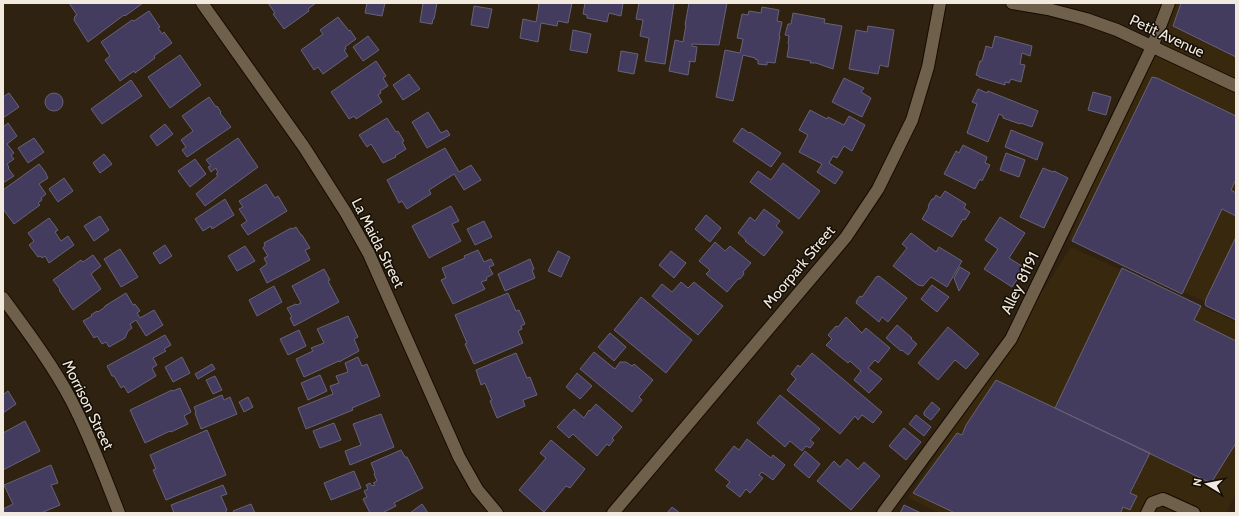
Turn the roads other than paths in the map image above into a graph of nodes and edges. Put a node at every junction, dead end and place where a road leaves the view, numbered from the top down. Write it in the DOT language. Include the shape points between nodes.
graph roads {
  1 [pos="202,3"];
  2 [pos="940,3"];
  3 [pos="1012,3"];
  4 [pos="1170,3"];
  5 [pos="1152,47"];
  6 [pos="1236,86"];
  7 [pos="3,298"];
  8 [pos="119,513"];
  9 [pos="497,513"];
  10 [pos="613,513"];
  11 [pos="883,513"];
  12 [pos="1147,513"];
  13 [pos="1194,513"];
  1 -- 9 [label="street, La Maida Street" via="304,147 346,213 369,254 458,457 477,489"];
  2 -- 10 [label="street, Moorpark Street" via="928,67 912,120 878,189 846,237"];
  3 -- 5 [label="street, Petit Avenue" via="1086,19"];
  4 -- 5 [label="street, Alley 81191"];
  5 -- 6 [label="street, Petit Avenue"];
  5 -- 11 [label="street, Alley 81191" via="1011,339"];
  7 -- 8 [label="street, Morrison Street" via="47,360 71,400"];
  12 -- 13 [label="street" via="1152,503 1163,499"];
}
